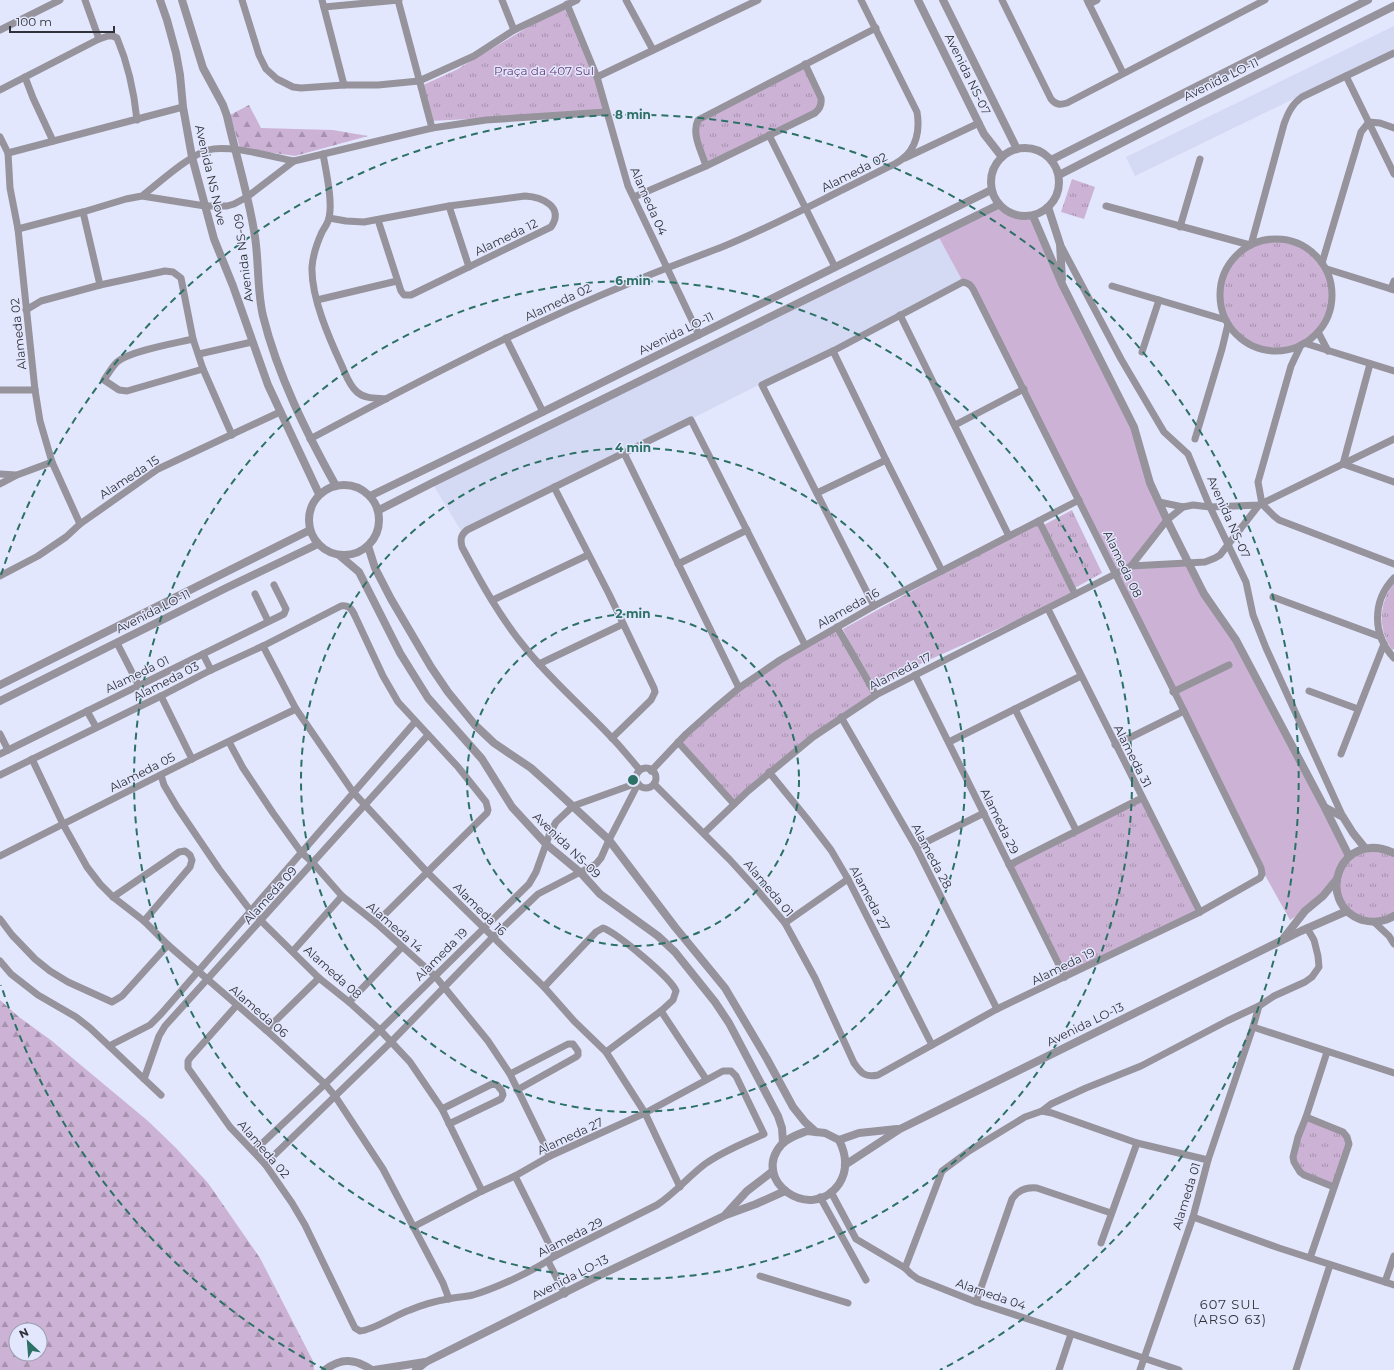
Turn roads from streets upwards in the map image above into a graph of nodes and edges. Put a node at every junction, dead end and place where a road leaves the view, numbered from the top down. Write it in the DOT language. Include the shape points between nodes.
graph roads {
  1 [pos="60,0"];
  2 [pos="84,0"];
  3 [pos="160,0"];
  4 [pos="182,0"];
  5 [pos="242,0"];
  6 [pos="322,0"];
  7 [pos="398,0"];
  8 [pos="502,0"];
  9 [pos="578,0"];
  10 [pos="626,0"];
  11 [pos="758,0"];
  12 [pos="861,0"];
  13 [pos="918,0"];
  14 [pos="943,0"];
  15 [pos="1002,0"];
  16 [pos="1097,0"];
  17 [pos="1265,0"];
  18 [pos="1368,0"];
  19 [pos="1088,2"];
  20 [pos="567,4"];
  21 [pos="1394,6"];
  22 [pos="324,7"];
  23 [pos="876,28"];
  24 [pos="0,30"];
  25 [pos="514,30"];
  26 [pos="99,39"];
  27 [pos="653,50"];
  28 [pos="1394,53"];
  29 [pos="805,64"];
  30 [pos="1123,73"];
  31 [pos="1346,76"];
  32 [pos="25,77"];
  33 [pos="597,77"];
  34 [pos="419,81"];
  35 [pos="344,85"];
  36 [pos="0,90"];
  37 [pos="183,107"];
  38 [pos="606,112"];
  39 [pos="137,120"];
  40 [pos="1369,122"];
  41 [pos="979,123"];
  42 [pos="432,128"];
  43 [pos="1394,128"];
  44 [pos="769,135"];
  45 [pos="0,137"];
  46 [pos="53,141"];
  47 [pos="1017,149"];
  48 [pos="235,150"];
  49 [pos="8,153"];
  50 [pos="323,154"];
  51 [pos="192,157"];
  52 [pos="1002,157"];
  53 [pos="1200,159"];
  54 [pos="902,160"];
  55 [pos="1051,160"];
  56 [pos="294,161"];
  57 [pos="706,166"];
  58 [pos="1394,174"];
  59 [pos="1059,175"];
  60 [pos="991,190"];
  61 [pos="142,196"];
  62 [pos="247,196"];
  63 [pos="634,197"];
  64 [pos="998,204"];
  65 [pos="205,206"];
  66 [pos="449,206"];
  67 [pos="1106,206"];
  68 [pos="1048,207"];
  69 [pos="806,209"];
  70 [pos="83,212"];
  71 [pos="1033,216"];
  72 [pos="329,218"];
  73 [pos="378,220"];
  74 [pos="1258,223"];
  75 [pos="1180,227"];
  76 [pos="18,229"];
  77 [pos="1226,240"];
  78 [pos="1265,240"];
  79 [pos="1060,244"];
  80 [pos="1250,245"];
  81 [pos="1327,246"];
  82 [pos="1237,254"];
  83 [pos="1316,255"];
  84 [pos="1325,266"];
  85 [pos="469,267"];
  86 [pos="667,267"];
  87 [pos="835,267"];
  88 [pos="1346,275"];
  89 [pos="397,281"];
  90 [pos="1394,281"];
  91 [pos="1331,282"];
  92 [pos="100,284"];
  93 [pos="1062,284"];
  94 [pos="1112,286"];
  95 [pos="1393,290"];
  96 [pos="317,300"];
  97 [pos="1159,300"];
  98 [pos="1221,306"];
  99 [pos="26,310"];
  100 [pos="1202,313"];
  101 [pos="900,315"];
  102 [pos="1227,322"];
  103 [pos="1318,332"];
  104 [pos="699,334"];
  105 [pos="1235,334"];
  106 [pos="506,338"];
  107 [pos="193,339"];
  108 [pos="252,342"];
  109 [pos="1303,344"];
  110 [pos="1222,349"];
  111 [pos="1287,350"];
  112 [pos="833,351"];
  113 [pos="1328,351"];
  114 [pos="1142,352"];
  115 [pos="198,354"];
  116 [pos="1370,364"];
  117 [pos="1291,366"];
  118 [pos="203,369"];
  119 [pos="1394,371"];
  120 [pos="1024,389"];
  121 [pos="0,390"];
  122 [pos="35,390"];
  123 [pos="386,398"];
  124 [pos="280,412"];
  125 [pos="543,412"];
  126 [pos="955,425"];
  127 [pos="232,435"];
  128 [pos="310,438"];
  129 [pos="1195,439"];
  130 [pos="1394,439"];
  131 [pos="624,453"];
  132 [pos="886,460"];
  133 [pos="52,462"];
  134 [pos="1343,464"];
  135 [pos="0,474"];
  136 [pos="17,475"];
  137 [pos="1394,482"];
  138 [pos="0,484"];
  139 [pos="336,486"];
  140 [pos="554,487"];
  141 [pos="817,493"];
  142 [pos="319,494"];
  143 [pos="370,496"];
  144 [pos="1079,500"];
  145 [pos="1159,502"];
  146 [pos="1261,505"];
  147 [pos="1183,507"];
  148 [pos="1210,507"];
  149 [pos="379,510"];
  150 [pos="1167,520"];
  151 [pos="1039,521"];
  152 [pos="80,524"];
  153 [pos="310,530"];
  154 [pos="747,530"];
  155 [pos="1009,536"];
  156 [pos="318,544"];
  157 [pos="1228,545"];
  158 [pos="368,546"];
  159 [pos="339,555"];
  160 [pos="588,555"];
  161 [pos="1189,563"];
  162 [pos="678,564"];
  163 [pos="1393,565"];
  164 [pos="1131,566"];
  165 [pos="942,571"];
  166 [pos="1115,574"];
  167 [pos="0,576"];
  168 [pos="1394,578"];
  169 [pos="274,585"];
  170 [pos="255,594"];
  171 [pos="1075,594"];
  172 [pos="1273,597"];
  173 [pos="493,600"];
  174 [pos="874,606"];
  175 [pos="1048,609"];
  176 [pos="268,621"];
  177 [pos="623,624"];
  178 [pos="837,627"];
  179 [pos="1378,627"];
  180 [pos="1363,631"];
  181 [pos="1382,641"];
  182 [pos="118,643"];
  183 [pos="805,645"];
  184 [pos="263,646"];
  185 [pos="203,654"];
  186 [pos="1392,656"];
  187 [pos="1377,661"];
  188 [pos="539,664"];
  189 [pos="1229,665"];
  190 [pos="212,670"];
  191 [pos="915,675"];
  192 [pos="1081,676"];
  193 [pos="0,685"];
  194 [pos="139,686"];
  195 [pos="739,688"];
  196 [pos="1309,691"];
  197 [pos="1174,692"];
  198 [pos="876,695"];
  199 [pos="161,696"];
  200 [pos="0,701"];
  201 [pos="296,709"];
  202 [pos="1015,709"];
  203 [pos="1358,709"];
  204 [pos="87,711"];
  205 [pos="1184,711"];
  206 [pos="841,717"];
  207 [pos="415,722"];
  208 [pos="96,727"];
  209 [pos="0,734"];
  210 [pos="428,735"];
  211 [pos="612,738"];
  212 [pos="229,742"];
  213 [pos="678,742"];
  214 [pos="949,742"];
  215 [pos="1115,745"];
  216 [pos="8,750"];
  217 [pos="0,754"];
  218 [pos="1341,754"];
  219 [pos="32,759"];
  220 [pos="192,759"];
  221 [pos="640,770"];
  222 [pos="652,771"];
  223 [pos="769,772"];
  224 [pos="0,775"];
  225 [pos="161,775"];
  226 [pos="637,783"];
  227 [pos="654,784"];
  228 [pos="353,792"];
  229 [pos="1142,798"];
  230 [pos="734,804"];
  231 [pos="365,805"];
  232 [pos="573,806"];
  233 [pos="1325,808"];
  234 [pos="984,813"];
  235 [pos="1343,818"];
  236 [pos="63,824"];
  237 [pos="1076,830"];
  238 [pos="704,833"];
  239 [pos="609,840"];
  240 [pos="546,844"];
  241 [pos="916,847"];
  242 [pos="1365,848"];
  243 [pos="301,852"];
  244 [pos="1394,853"];
  245 [pos="0,856"];
  246 [pos="1349,856"];
  247 [pos="1257,861"];
  248 [pos="313,863"];
  249 [pos="1009,865"];
  250 [pos="427,872"];
  251 [pos="581,873"];
  252 [pos="848,879"];
  253 [pos="1337,879"];
  254 [pos="342,896"];
  255 [pos="113,897"];
  256 [pos="250,910"];
  257 [pos="1347,911"];
  258 [pos="1200,912"];
  259 [pos="1394,916"];
  260 [pos="0,919"];
  261 [pos="261,920"];
  262 [pos="144,921"];
  263 [pos="1374,922"];
  264 [pos="376,923"];
  265 [pos="785,923"];
  266 [pos="483,928"];
  267 [pos="1308,928"];
  268 [pos="493,937"];
  269 [pos="1391,937"];
  270 [pos="1281,941"];
  271 [pos="1394,944"];
  272 [pos="168,945"];
  273 [pos="402,947"];
  274 [pos="293,951"];
  275 [pos="0,962"];
  276 [pos="198,970"];
  277 [pos="435,976"];
  278 [pos="1065,977"];
  279 [pos="319,978"];
  280 [pos="208,980"];
  281 [pos="444,986"];
  282 [pos="544,987"];
  283 [pos="350,1002"];
  284 [pos="236,1005"];
  285 [pos="1259,1006"];
  286 [pos="997,1009"];
  287 [pos="661,1011"];
  288 [pos="1253,1027"];
  289 [pos="266,1030"];
  290 [pos="380,1030"];
  291 [pos="392,1041"];
  292 [pos="109,1046"];
  293 [pos="932,1046"];
  294 [pos="606,1052"];
  295 [pos="1327,1052"];
  296 [pos="859,1071"];
  297 [pos="1394,1073"];
  298 [pos="510,1074"];
  299 [pos="144,1079"];
  300 [pos="706,1080"];
  301 [pos="325,1084"];
  302 [pos="517,1090"];
  303 [pos="161,1095"];
  304 [pos="336,1096"];
  305 [pos="442,1109"];
  306 [pos="1042,1111"];
  307 [pos="645,1113"];
  308 [pos="1306,1117"];
  309 [pos="450,1124"];
  310 [pos="900,1129"];
  311 [pos="816,1132"];
  312 [pos="764,1134"];
  313 [pos="839,1140"];
  314 [pos="783,1143"];
  315 [pos="1137,1143"];
  316 [pos="254,1151"];
  317 [pos="550,1156"];
  318 [pos="1208,1160"];
  319 [pos="265,1164"];
  320 [pos="845,1165"];
  321 [pos="774,1170"];
  322 [pos="515,1176"];
  323 [pos="680,1187"];
  324 [pos="1334,1187"];
  325 [pos="482,1190"];
  326 [pos="785,1191"];
  327 [pos="831,1192"];
  328 [pos="820,1198"];
  329 [pos="1111,1214"];
  330 [pos="726,1215"];
  331 [pos="1193,1217"];
  332 [pos="413,1227"];
  333 [pos="856,1239"];
  334 [pos="1101,1243"];
  335 [pos="845,1244"];
  336 [pos="555,1256"];
  337 [pos="1394,1256"];
  338 [pos="1310,1258"];
  339 [pos="548,1261"];
  340 [pos="1330,1265"];
  341 [pos="904,1268"];
  342 [pos="760,1276"];
  343 [pos="866,1280"];
  344 [pos="1386,1282"];
  345 [pos="1394,1285"];
  346 [pos="565,1294"];
  347 [pos="449,1299"];
  348 [pos="976,1302"];
  349 [pos="848,1303"];
  350 [pos="371,1328"];
  351 [pos="1071,1334"];
  352 [pos="1145,1359"];
  353 [pos="426,1362"];
  354 [pos="325,1370"];
  355 [pos="373,1370"];
  356 [pos="416,1370"];
  357 [pos="1059,1370"];
  358 [pos="1140,1370"];
  359 [pos="1179,1370"];
  360 [pos="1296,1370"];
  1 -- 24 [label="street"];
  2 -- 26 [label="street"];
  3 -- 37 [label="street, Avenida NS Nove" via="176,53"];
  4 -- 48 [label="street, Avenida NS-09" via="205,73 227,116"];
  5 -- 35 [label="street" via="262,62 273,77 297,88"];
  6 -- 22 [label="street"];
  7 -- 22 [label="street"];
  7 -- 34 [label="street"];
  8 -- 25 [label="street"];
  9 -- 20 [label="street"];
  10 -- 27 [label="street"];
  11 -- 27 [label="street"];
  12 -- 23 [label="street, Alameda 02"];
  13 -- 41 [label="street, Avenida NS-07"];
  14 -- 47 [label="street, Avenida NS-07"];
  15 -- 30 [label="street" via="1051,99 1056,104 1067,103"];
  16 -- 19 [label="street"];
  17 -- 30 [label="street"];
  18 -- 55 [label="street, Avenida LO-11"];
  19 -- 30 [label="street"];
  20 -- 25 [label="street"];
  20 -- 33 [label="street, Alameda 04"];
  21 -- 59 [label="street, Avenida LO-11"];
  22 -- 35 [label="street"];
  23 -- 29 [label="street"];
  23 -- 54 [label="street, Alameda 02" via="917,112 919,122 914,143"];
  25 -- 34 [label="street" via="474,56"];
  26 -- 32 [label="street"];
  26 -- 39 [label="street" via="108,36 117,38 130,75"];
  27 -- 33 [label="street"];
  28 -- 31 [label="street"];
  29 -- 44 [label="street" via="821,98 820,107 815,113"];
  29 -- 57 [label="street" via="698,120 696,135"];
  31 -- 40 [label="street"];
  31 -- 74 [label="street" via="1302,97 1290,109"];
  32 -- 36 [label="street"];
  32 -- 46 [label="street"];
  33 -- 38 [label="street, Alameda 04"];
  34 -- 35 [label="street"];
  34 -- 42 [label="street"];
  37 -- 39 [label="street"];
  37 -- 51 [label="street, Avenida NS Nove"];
  38 -- 42 [label="street" via="486,120"];
  38 -- 63 [label="street, Alameda 04" via="628,186"];
  39 -- 46 [label="street"];
  40 -- 43 [label="street"];
  40 -- 58 [label="street"];
  40 -- 81 [label="street" via="1361,132"];
  41 -- 52 [label="street, Avenida NS-07" via="984,134"];
  41 -- 54 [label="street"];
  42 -- 50 [label="street"];
  44 -- 57 [label="street"];
  44 -- 69 [label="street"];
  45 -- 49 [label="street, Alameda 02"];
  46 -- 49 [label="street"];
  47 -- 52 [label="street"];
  47 -- 55 [label="street" via="1036,150"];
  48 -- 51 [label="street" via="207,150"];
  48 -- 56 [label="street"];
  48 -- 62 [label="street, Avenida NS-09"];
  49 -- 76 [label="street, Alameda 02" via="10,188"];
  50 -- 56 [label="street"];
  50 -- 72 [label="street, Alameda 02" via="330,194"];
  51 -- 61 [label="street"];
  51 -- 65 [label="street, Avenida NS Nove"];
  52 -- 60 [label="street" via="994,166 990,178"];
  53 -- 75 [label="street"];
  54 -- 69 [label="street, Alameda 02"];
  55 -- 59 [label="street"];
  56 -- 62 [label="street"];
  57 -- 63 [label="street"];
  59 -- 68 [label="street" via="1059,187"];
  60 -- 64 [label="street"];
  60 -- 87 [label="street, Avenida LO-11"];
  61 -- 65 [label="street"];
  61 -- 70 [label="street"];
  62 -- 65 [label="street" via="228,206"];
  62 -- 128 [label="street, Avenida NS-09" via="256,241 263,316 284,378"];
  63 -- 86 [label="street, Alameda 04"];
  64 -- 71 [label="street" via="1008,212 1020,216"];
  64 -- 149 [label="street"];
  65 -- 108 [label="street, Avenida NS Nove" via="214,239"];
  66 -- 73 [label="street, Alameda 12"];
  66 -- 85 [label="street"];
  66 -- 85 [label="street, Alameda 12" via="525,196 543,199 553,208 555,216 551,227"];
  67 -- 75 [label="street"];
  68 -- 71 [label="street"];
  68 -- 79 [label="street, Avenida NS-07"];
  69 -- 86 [label="street, Alameda 02" via="724,246"];
  69 -- 87 [label="street"];
  70 -- 76 [label="street"];
  70 -- 92 [label="street"];
  71 -- 93 [label="street, Avenida NS-07"];
  72 -- 73 [label="street, Alameda 12" via="356,222"];
  72 -- 96 [label="street, Alameda 02" via="313,257 312,278"];
  73 -- 89 [label="street, Alameda 12"];
  74 -- 78 [label="street"];
  74 -- 80 [label="street"];
  75 -- 77 [label="street"];
  76 -- 99 [label="street, Alameda 02"];
  77 -- 80 [label="street"];
  77 -- 82 [label="street"];
  78 -- 80 [label="street"];
  78 -- 83 [label="street" via="1293,241"];
  79 -- 93 [label="street, Avenida NS-07"];
  79 -- 148 [label="street, Avenida NS-07" via="1121,359 1164,432 1188,454"];
  80 -- 82 [label="street"];
  81 -- 83 [label="street"];
  81 -- 84 [label="street"];
  82 -- 98 [label="street" via="1224,273"];
  83 -- 84 [label="street"];
  84 -- 88 [label="street"];
  84 -- 91 [label="street"];
  85 -- 89 [label="street, Alameda 12" via="410,295 404,295 400,291"];
  86 -- 104 [label="street, Alameda 04"];
  86 -- 106 [label="street, Alameda 02"];
  87 -- 104 [label="street, Avenida LO-11"];
  88 -- 91 [label="street"];
  88 -- 95 [label="street"];
  89 -- 96 [label="street"];
  90 -- 95 [label="street"];
  91 -- 103 [label="street" via="1331,309"];
  92 -- 99 [label="street" via="41,301"];
  92 -- 107 [label="street" via="169,271 178,275 183,284"];
  93 -- 145 [label="street, Avenida NS-07" via="1134,426 1150,484"];
  94 -- 97 [label="street"];
  96 -- 123 [label="street, Alameda 02" via="332,344 350,384 363,396"];
  97 -- 100 [label="street"];
  97 -- 114 [label="street"];
  98 -- 100 [label="street"];
  98 -- 102 [label="street"];
  99 -- 122 [label="street, Alameda 02"];
  100 -- 102 [label="street"];
  101 -- 112 [label="street"];
  101 -- 120 [label="street, Alameda 08" via="963,282 969,284 974,289"];
  101 -- 126 [label="street"];
  102 -- 105 [label="street"];
  102 -- 110 [label="street"];
  103 -- 109 [label="street"];
  103 -- 113 [label="street"];
  104 -- 125 [label="street, Avenida LO-11"];
  105 -- 110 [label="street"];
  105 -- 111 [label="street" via="1250,345 1268,350"];
  106 -- 123 [label="street, Alameda 02"];
  106 -- 125 [label="street"];
  107 -- 115 [label="street"];
  107 -- 118 [label="street" via="123,358 116,363 104,380 119,390 127,391"];
  108 -- 115 [label="street"];
  108 -- 124 [label="street, Avenida NS Nove"];
  109 -- 111 [label="street"];
  109 -- 113 [label="street"];
  109 -- 117 [label="street"];
  110 -- 129 [label="street"];
  111 -- 117 [label="street"];
  112 -- 132 [label="street"];
  112 -- 141 [label="street" via="762,385"];
  113 -- 116 [label="street"];
  115 -- 118 [label="street"];
  116 -- 119 [label="street"];
  116 -- 134 [label="street"];
  117 -- 146 [label="street" via="1258,482"];
  118 -- 127 [label="street"];
  120 -- 126 [label="street"];
  120 -- 144 [label="street, Alameda 08"];
  121 -- 122 [label="street"];
  122 -- 133 [label="street, Alameda 02" via="40,421"];
  123 -- 128 [label="street"];
  124 -- 127 [label="street, Alameda 15"];
  124 -- 142 [label="street, Avenida NS Nove"];
  125 -- 143 [label="street, Avenida LO-11"];
  126 -- 155 [label="street"];
  127 -- 152 [label="street, Alameda 15" via="158,469"];
  128 -- 139 [label="street, Avenida NS-09"];
  130 -- 134 [label="street"];
  131 -- 140 [label="street"];
  131 -- 154 [label="street" via="691,420"];
  131 -- 162 [label="street"];
  132 -- 141 [label="street"];
  132 -- 165 [label="street"];
  133 -- 136 [label="street"];
  133 -- 152 [label="street, Alameda 02"];
  134 -- 137 [label="street"];
  134 -- 146 [label="street"];
  135 -- 136 [label="street"];
  136 -- 138 [label="street"];
  139 -- 142 [label="street"];
  139 -- 143 [label="street" via="349,485 360,488"];
  140 -- 160 [label="street"];
  140 -- 173 [label="street" via="467,530 461,537 462,547"];
  141 -- 174 [label="street"];
  142 -- 153 [label="street" via="311,509"];
  143 -- 149 [label="street"];
  144 -- 151 [label="street, Alameda 16"];
  144 -- 166 [label="street, Alameda 08"];
  145 -- 147 [label="street"];
  145 -- 150 [label="street, Avenida NS-07"];
  146 -- 148 [label="street"];
  146 -- 157 [label="street"];
  146 -- 163 [label="street" via="1279,520"];
  147 -- 148 [label="street"];
  147 -- 150 [label="street"];
  148 -- 157 [label="street, Avenida NS-07"];
  149 -- 158 [label="street" via="379,530"];
  150 -- 161 [label="street, Avenida NS-07"];
  150 -- 164 [label="street"];
  151 -- 155 [label="street, Alameda 16"];
  151 -- 171 [label="street"];
  152 -- 167 [label="street, Alameda 15" via="38,556"];
  153 -- 156 [label="street"];
  153 -- 193 [label="street, Avenida LO-11"];
  154 -- 162 [label="street"];
  154 -- 183 [label="street"];
  155 -- 165 [label="street, Alameda 16"];
  156 -- 159 [label="street" via="328,552"];
  156 -- 182 [label="street, Avenida LO-11"];
  157 -- 161 [label="street" via="1215,558 1205,562"];
  157 -- 235 [label="street, Avenida NS-07" via="1246,582 1253,615 1266,648"];
  158 -- 159 [label="street" via="358,553"];
  158 -- 232 [label="street" via="375,568 391,599 448,692 475,725 494,743 530,768"];
  159 -- 240 [label="street, Avenida NS-09" via="359,572 400,653 428,698 482,759 512,807"];
  160 -- 173 [label="street"];
  160 -- 177 [label="street"];
  161 -- 164 [label="street"];
  161 -- 233 [label="street, Avenida NS-07" via="1204,594 1236,640"];
  162 -- 195 [label="street"];
  164 -- 166 [label="street, Alameda 17"];
  165 -- 174 [label="street, Alameda 16"];
  166 -- 171 [label="street, Alameda 17"];
  166 -- 197 [label="street, Alameda 08"];
  168 -- 179 [label="street" via="1381,600"];
  169 -- 176 [label="street, Alameda 01" via="286,609 284,614"];
  170 -- 176 [label="street"];
  171 -- 175 [label="street, Alameda 17"];
  172 -- 180 [label="street"];
  173 -- 188 [label="street" via="511,629"];
  174 -- 178 [label="street, Alameda 16"];
  175 -- 191 [label="street, Alameda 17"];
  175 -- 192 [label="street, Alameda 31"];
  176 -- 185 [label="street, Alameda 01"];
  177 -- 188 [label="street"];
  177 -- 211 [label="street" via="655,692 651,700"];
  178 -- 183 [label="street, Alameda 16"];
  178 -- 198 [label="street"];
  179 -- 180 [label="street"];
  179 -- 181 [label="street"];
  180 -- 181 [label="street"];
  181 -- 186 [label="street"];
  181 -- 187 [label="street"];
  182 -- 194 [label="street"];
  182 -- 200 [label="street, Avenida LO-11"];
  183 -- 195 [label="street, Alameda 16"];
  184 -- 190 [label="street, Alameda 03"];
  184 -- 201 [label="street, Alameda 16"];
  184 -- 207 [label="street, Alameda 03" via="341,606 348,607 352,610 391,692"];
  185 -- 190 [label="street"];
  185 -- 194 [label="street, Alameda 01"];
  186 -- 187 [label="street" via="1385,655"];
  187 -- 203 [label="street"];
  188 -- 211 [label="street"];
  189 -- 197 [label="street"];
  190 -- 199 [label="street, Alameda 03"];
  191 -- 198 [label="street, Alameda 17"];
  191 -- 214 [label="street, Alameda 29"];
  192 -- 202 [label="street"];
  192 -- 215 [label="street, Alameda 31"];
  194 -- 204 [label="street, Alameda 01"];
  195 -- 213 [label="street, Alameda 16"];
  196 -- 203 [label="street"];
  197 -- 205 [label="street, Alameda 08"];
  198 -- 206 [label="street, Alameda 17"];
  199 -- 208 [label="street, Alameda 03"];
  199 -- 220 [label="street"];
  201 -- 212 [label="street, Alameda 05"];
  201 -- 228 [label="street, Alameda 16"];
  202 -- 214 [label="street"];
  202 -- 237 [label="street"];
  203 -- 218 [label="street"];
  204 -- 208 [label="street"];
  204 -- 216 [label="street, Alameda 01"];
  205 -- 215 [label="street"];
  205 -- 247 [label="street, Alameda 08"];
  206 -- 223 [label="street, Alameda 17"];
  206 -- 241 [label="street, Alameda 28"];
  207 -- 210 [label="street"];
  207 -- 228 [label="street, Alameda 09"];
  208 -- 219 [label="street, Alameda 03"];
  209 -- 216 [label="street"];
  210 -- 231 [label="street, Alameda 09"];
  210 -- 250 [label="street" via="482,798 487,806 487,813"];
  211 -- 221 [label="street"];
  212 -- 220 [label="street, Alameda 05"];
  212 -- 243 [label="street, Alameda 14" via="273,814"];
  213 -- 222 [label="street, Alameda 16"];
  213 -- 230 [label="street"];
  214 -- 234 [label="street, Alameda 29"];
  215 -- 229 [label="street, Alameda 31"];
  216 -- 217 [label="street, Alameda 01"];
  219 -- 224 [label="street, Alameda 03"];
  219 -- 236 [label="street, Alameda 06"];
  220 -- 225 [label="street, Alameda 05"];
  221 -- 222 [label="street"];
  221 -- 226 [label="street" via="636,776"];
  222 -- 227 [label="street" via="655,777"];
  223 -- 230 [label="street, Alameda 17"];
  223 -- 252 [label="street, Alameda 27" via="826,844"];
  225 -- 236 [label="street, Alameda 05"];
  225 -- 256 [label="street, Alameda 08" via="167,792"];
  226 -- 227 [label="street" via="646,788"];
  226 -- 232 [label="street, Alameda 19"];
  226 -- 239 [label="street, Alameda 19"];
  227 -- 238 [label="street, Alameda 01"];
  228 -- 231 [label="street, Alameda 16"];
  228 -- 243 [label="street, Alameda 09"];
  229 -- 237 [label="street"];
  229 -- 258 [label="street, Alameda 31"];
  230 -- 238 [label="street, Alameda 17"];
  231 -- 248 [label="street, Alameda 09"];
  231 -- 250 [label="street, Alameda 16"];
  232 -- 239 [label="street"];
  232 -- 240 [label="street, Alameda 19" via="556,822"];
  233 -- 235 [label="street, Avenida NS-07"];
  233 -- 246 [label="street, Avenida NS-07"];
  234 -- 241 [label="street"];
  234 -- 249 [label="street, Alameda 29"];
  235 -- 242 [label="street, Avenida NS-07"];
  236 -- 245 [label="street, Alameda 05"];
  236 -- 255 [label="street, Alameda 06" via="93,876"];
  237 -- 249 [label="street"];
  238 -- 265 [label="street, Alameda 01"];
  239 -- 251 [label="street, Alameda 19" via="596,864"];
  239 -- 311 [label="street" via="725,988 792,1107"];
  240 -- 251 [label="street, Avenida NS-09"];
  240 -- 266 [label="street, Alameda 19" via="529,884"];
  241 -- 286 [label="street, Alameda 28"];
  242 -- 244 [label="street" via="1385,848"];
  242 -- 246 [label="street"];
  243 -- 248 [label="street, Alameda 14"];
  243 -- 256 [label="street, Alameda 09"];
  246 -- 253 [label="street" via="1339,870"];
  247 -- 258 [label="street, Alameda 19" via="1262,871 1260,878"];
  248 -- 254 [label="street, Alameda 14"];
  248 -- 261 [label="street, Alameda 09"];
  249 -- 278 [label="street, Alameda 29"];
  250 -- 264 [label="street"];
  250 -- 266 [label="street, Alameda 16"];
  251 -- 268 [label="street, Alameda 19" via="538,894"];
  251 -- 314 [label="street, Avenida NS-09" via="600,894 658,936 675,952 715,1002 730,1023 778,1116"];
  252 -- 265 [label="street"];
  252 -- 293 [label="street, Alameda 27"];
  253 -- 257 [label="street" via="1340,902"];
  253 -- 270 [label="street, Avenida LO-13" via="1323,896 1305,911"];
  254 -- 264 [label="street, Alameda 14"];
  254 -- 274 [label="street"];
  255 -- 262 [label="street, Alameda 06"];
  255 -- 262 [label="street" via="179,852 185,851 192,858 190,867"];
  256 -- 261 [label="street, Alameda 08"];
  256 -- 276 [label="street, Alameda 09"];
  257 -- 263 [label="street" via="1358,918"];
  257 -- 267 [label="street, Avenida LO-13"];
  258 -- 278 [label="street, Alameda 19"];
  259 -- 263 [label="street"];
  260 -- 272 [label="street" via="12,936 50,972 112,1002 122,996"];
  261 -- 274 [label="street, Alameda 08"];
  261 -- 280 [label="street, Alameda 09"];
  262 -- 272 [label="street, Alameda 06"];
  263 -- 269 [label="street"];
  264 -- 273 [label="street, Alameda 14"];
  265 -- 296 [label="street, Alameda 01"];
  266 -- 268 [label="street, Alameda 16"];
  266 -- 277 [label="street, Alameda 19"];
  267 -- 270 [label="street, Avenida LO-13"];
  267 -- 285 [label="street" via="1317,950 1319,967 1305,982"];
  268 -- 281 [label="street, Alameda 19"];
  268 -- 282 [label="street, Alameda 16"];
  269 -- 271 [label="street"];
  270 -- 310 [label="street, Avenida LO-13"];
  272 -- 276 [label="street, Alameda 06"];
  273 -- 277 [label="street, Alameda 14"];
  273 -- 283 [label="street"];
  274 -- 279 [label="street, Alameda 08"];
  275 -- 292 [label="street" via="33,991 76,1017"];
  276 -- 280 [label="street, Alameda 06"];
  276 -- 292 [label="street, Alameda 09" via="150,1025"];
  277 -- 281 [label="street, Alameda 14"];
  277 -- 290 [label="street, Alameda 19"];
  278 -- 286 [label="street, Alameda 19"];
  279 -- 283 [label="street, Alameda 08"];
  279 -- 289 [label="street"];
  280 -- 284 [label="street, Alameda 06"];
  280 -- 299 [label="street, Alameda 09" via="162,1031"];
  281 -- 291 [label="street, Alameda 19"];
  281 -- 298 [label="street, Alameda 14" via="488,1041"];
  282 -- 287 [label="street" via="596,932 603,928 632,948 671,983 676,991 673,1000"];
  282 -- 294 [label="street, Alameda 16"];
  283 -- 290 [label="street, Alameda 08"];
  284 -- 289 [label="street, Alameda 06"];
  284 -- 316 [label="street, Alameda 02" via="190,1058 187,1065 230,1127"];
  285 -- 288 [label="street, Alameda 01"];
  285 -- 306 [label="street" via="1141,1066 1086,1088 1051,1104"];
  286 -- 293 [label="street, Alameda 19"];
  287 -- 294 [label="street"];
  287 -- 300 [label="street"];
  288 -- 295 [label="street"];
  288 -- 318 [label="street, Alameda 01"];
  289 -- 301 [label="street, Alameda 06"];
  290 -- 291 [label="street, Alameda 08"];
  290 -- 301 [label="street, Alameda 19"];
  291 -- 304 [label="street, Alameda 19"];
  291 -- 305 [label="street, Alameda 08" via="410,1062"];
  292 -- 299 [label="street"];
  293 -- 296 [label="street, Alameda 19" via="878,1074 868,1076"];
  294 -- 307 [label="street, Alameda 16"];
  295 -- 297 [label="street"];
  295 -- 308 [label="street"];
  298 -- 302 [label="street, Alameda 14"];
  298 -- 302 [label="street" via="568,1044 572,1044 578,1051 576,1057"];
  299 -- 303 [label="street"];
  300 -- 307 [label="street, Alameda 27"];
  300 -- 312 [label="street, Alameda 27" via="724,1071 730,1071 736,1076"];
  301 -- 304 [label="street, Alameda 06"];
  301 -- 316 [label="street, Alameda 19"];
  302 -- 317 [label="street, Alameda 14"];
  304 -- 319 [label="street, Alameda 19"];
  304 -- 332 [label="street, Alameda 06" via="382,1169"];
  305 -- 309 [label="street, Alameda 08"];
  305 -- 309 [label="street" via="492,1084 497,1085 502,1091 501,1099"];
  306 -- 315 [label="street"];
  306 -- 341 [label="street" via="1025,1117 988,1139 942,1171"];
  307 -- 317 [label="street, Alameda 27"];
  307 -- 323 [label="street, Alameda 16"];
  308 -- 324 [label="street" via="1294,1151 1294,1162 1304,1176"];
  308 -- 324 [label="street" via="1343,1132 1348,1140"];
  309 -- 325 [label="street, Alameda 08"];
  310 -- 313 [label="street, Avenida LO-13" via="860,1133"];
  310 -- 320 [label="street, Avenida LO-13"];
  311 -- 313 [label="street" via="825,1133"];
  311 -- 314 [label="street" via="807,1131"];
  312 -- 323 [label="street, Alameda 29" via="705,1164"];
  313 -- 320 [label="street"];
  314 -- 321 [label="street" via="775,1157"];
  315 -- 318 [label="street"];
  315 -- 329 [label="street"];
  316 -- 319 [label="street, Alameda 02"];
  317 -- 322 [label="street, Alameda 27"];
  318 -- 331 [label="street, Alameda 01"];
  319 -- 350 [label="street, Alameda 02" via="305,1225 355,1328 360,1331"];
  320 -- 327 [label="street" via="842,1177"];
  321 -- 326 [label="street" via="778,1182"];
  321 -- 330 [label="street, Avenida LO-13" via="747,1190"];
  322 -- 325 [label="street, Alameda 27"];
  322 -- 336 [label="street"];
  323 -- 336 [label="street, Alameda 29" via="658,1205"];
  324 -- 338 [label="street"];
  325 -- 332 [label="street, Alameda 27"];
  326 -- 328 [label="street" via="802,1199"];
  326 -- 330 [label="street, Avenida LO-13"];
  327 -- 328 [label="street"];
  327 -- 333 [label="street"];
  328 -- 335 [label="street"];
  329 -- 334 [label="street"];
  329 -- 348 [label="street" via="1037,1188 1021,1190 1014,1195 1011,1202"];
  330 -- 346 [label="street, Avenida LO-13"];
  331 -- 338 [label="street"];
  331 -- 352 [label="street, Alameda 01"];
  332 -- 347 [label="street, Alameda 06"];
  333 -- 335 [label="street"];
  333 -- 341 [label="street, Alameda 04"];
  335 -- 343 [label="street"];
  336 -- 339 [label="street, Alameda 29"];
  337 -- 344 [label="street"];
  338 -- 340 [label="street"];
  339 -- 346 [label="street"];
  339 -- 347 [label="street, Alameda 29" via="492,1288 473,1295"];
  340 -- 344 [label="street"];
  340 -- 360 [label="street"];
  341 -- 348 [label="street, Alameda 04" via="918,1280"];
  342 -- 349 [label="street"];
  344 -- 345 [label="street"];
  346 -- 353 [label="street, Avenida LO-13"];
  347 -- 350 [label="street, Alameda 29" via="410,1310"];
  348 -- 351 [label="street, Alameda 04"];
  351 -- 352 [label="street, Alameda 04"];
  351 -- 357 [label="street"];
  352 -- 358 [label="street, Alameda 01"];
  352 -- 359 [label="street, Alameda 04"];
  353 -- 355 [label="street, Avenida LO-13"];
  353 -- 356 [label="street, Avenida LO-13"];
  354 -- 355 [label="street, Avenida LO-13" via="332,1364 346,1361 360,1363"];
}
